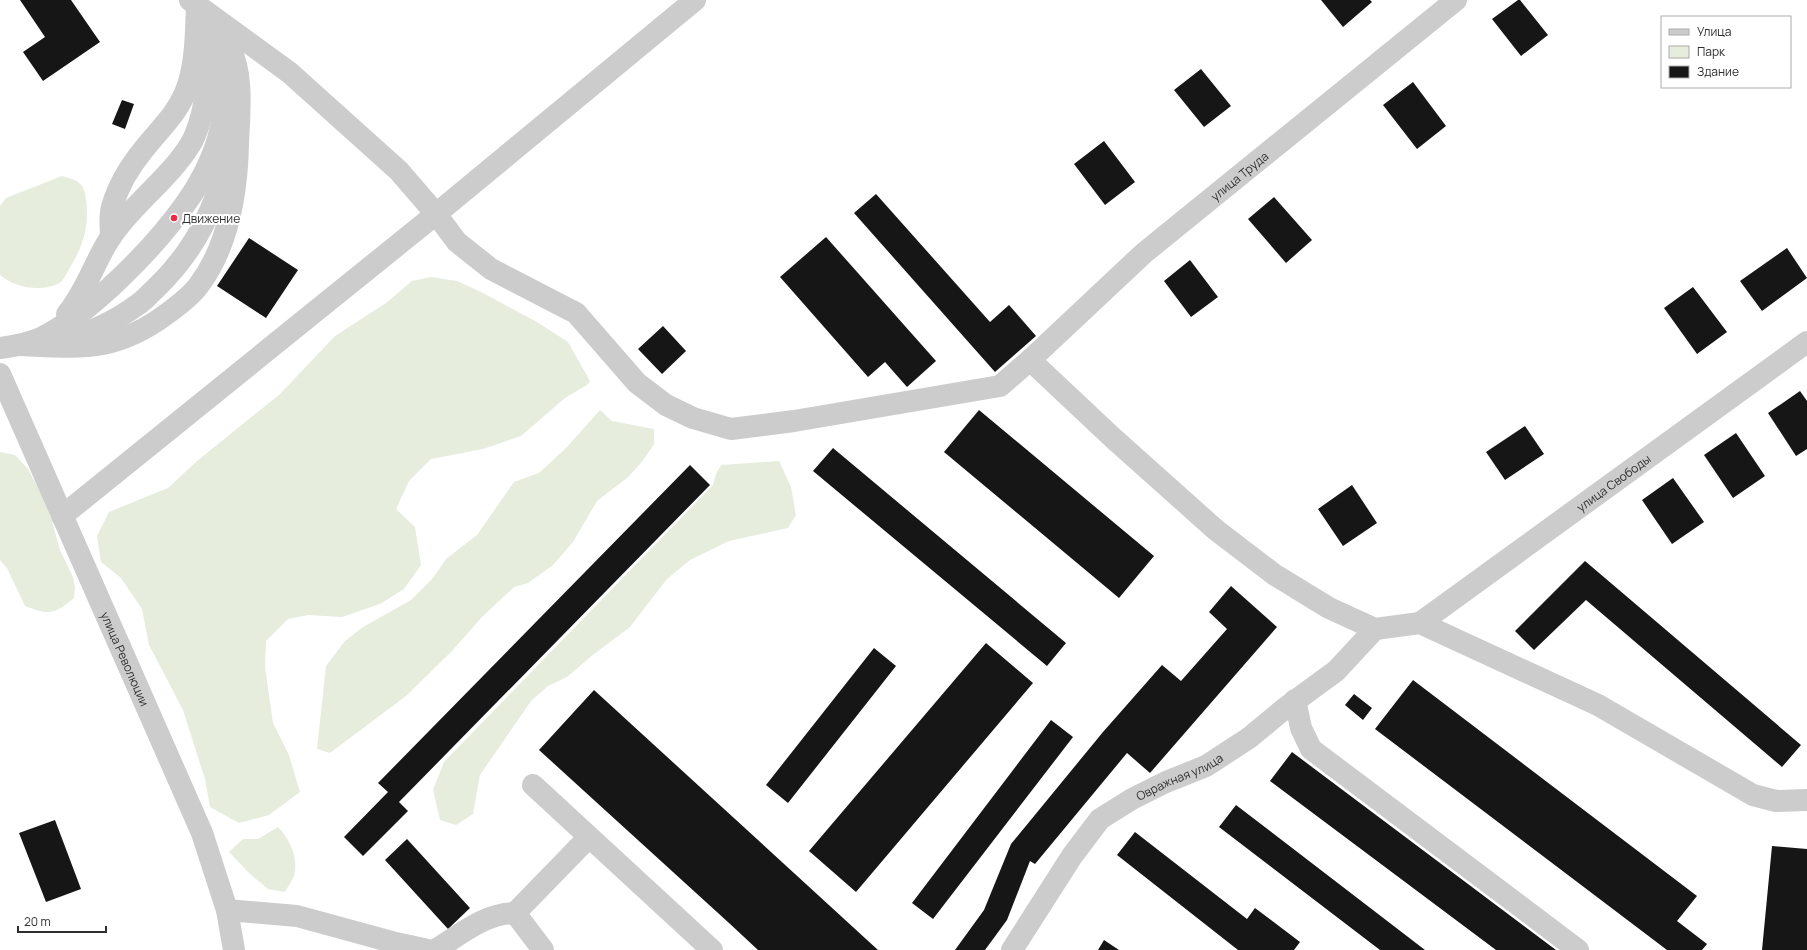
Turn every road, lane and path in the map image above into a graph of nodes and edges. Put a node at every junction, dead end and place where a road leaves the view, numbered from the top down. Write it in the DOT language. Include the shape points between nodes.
graph roads {
  1 [pos="695,0"];
  2 [pos="1456,0"];
  3 [pos="193,3"];
  4 [pos="239,116"];
  5 [pos="436,214"];
  6 [pos="110,238"];
  7 [pos="54,338"];
  8 [pos="1807,342"];
  9 [pos="9,347"];
  10 [pos="1030,360"];
  11 [pos="0,374"];
  12 [pos="62,516"];
  13 [pos="1420,623"];
  14 [pos="1375,629"];
  15 [pos="1295,700"];
  16 [pos="533,785"];
  17 [pos="1807,800"];
  18 [pos="589,837"];
  19 [pos="227,910"];
  20 [pos="515,913"];
  21 [pos="234,950"];
  22 [pos="428,950"];
  23 [pos="435,950"];
  24 [pos="543,950"];
  25 [pos="712,950"];
  26 [pos="1012,950"];
  27 [pos="1578,950"];
  1 -- 5 [label="street"];
  2 -- 10 [label="street, улица Труда" via="1144,253"];
  3 -- 4 [label="street" via="230,50 238,75"];
  3 -- 5 [label="street, улица Труда" via="290,72 398,171"];
  3 -- 6 [label="street" via="196,48 186,92 173,115 140,153 120,186 111,209"];
  3 -- 6 [label="street" via="209,69 204,106 191,144 172,169 132,209"];
  3 -- 7 [label="street" via="215,48 224,86 223,114 215,147 187,202 151,245"];
  4 -- 7 [label="street" via="214,203 200,233 169,275 138,305 108,324"];
  4 -- 7 [label="street" via="236,190 228,224 214,260 199,285 181,303 133,335 86,346"];
  5 -- 10 [label="street, улица Труда" via="457,242 491,269 576,313 637,383 666,405 693,418 731,429 1000,386"];
  5 -- 12 [label="street"];
  6 -- 7 [label="street" via="85,288"];
  7 -- 9 [label="street" via="40,338"];
  8 -- 13 [label="street, улица Свободы"];
  10 -- 14 [label="street" via="1216,530 1275,575 1329,608"];
  11 -- 12 [label="street, улица Революции"];
  12 -- 19 [label="street, улица Революции" via="202,833"];
  13 -- 14 [label="street"];
  13 -- 17 [label="street" via="1598,705 1753,796 1776,801"];
  14 -- 15 [label="street, Овражная улица" via="1336,670"];
  15 -- 26 [label="street, Овражная улица" via="1249,738 1206,766 1166,782 1100,819 1072,856"];
  15 -- 27 [label="street" via="1301,728 1311,748"];
  16 -- 18 [label="street"];
  18 -- 20 [label="street"];
  18 -- 25 [label="street"];
  19 -- 21 [label="street, улица Революции"];
  19 -- 22 [label="street" via="297,916"];
  20 -- 23 [label="street" via="502,913 482,921"];
  20 -- 24 [label="street"];
}
